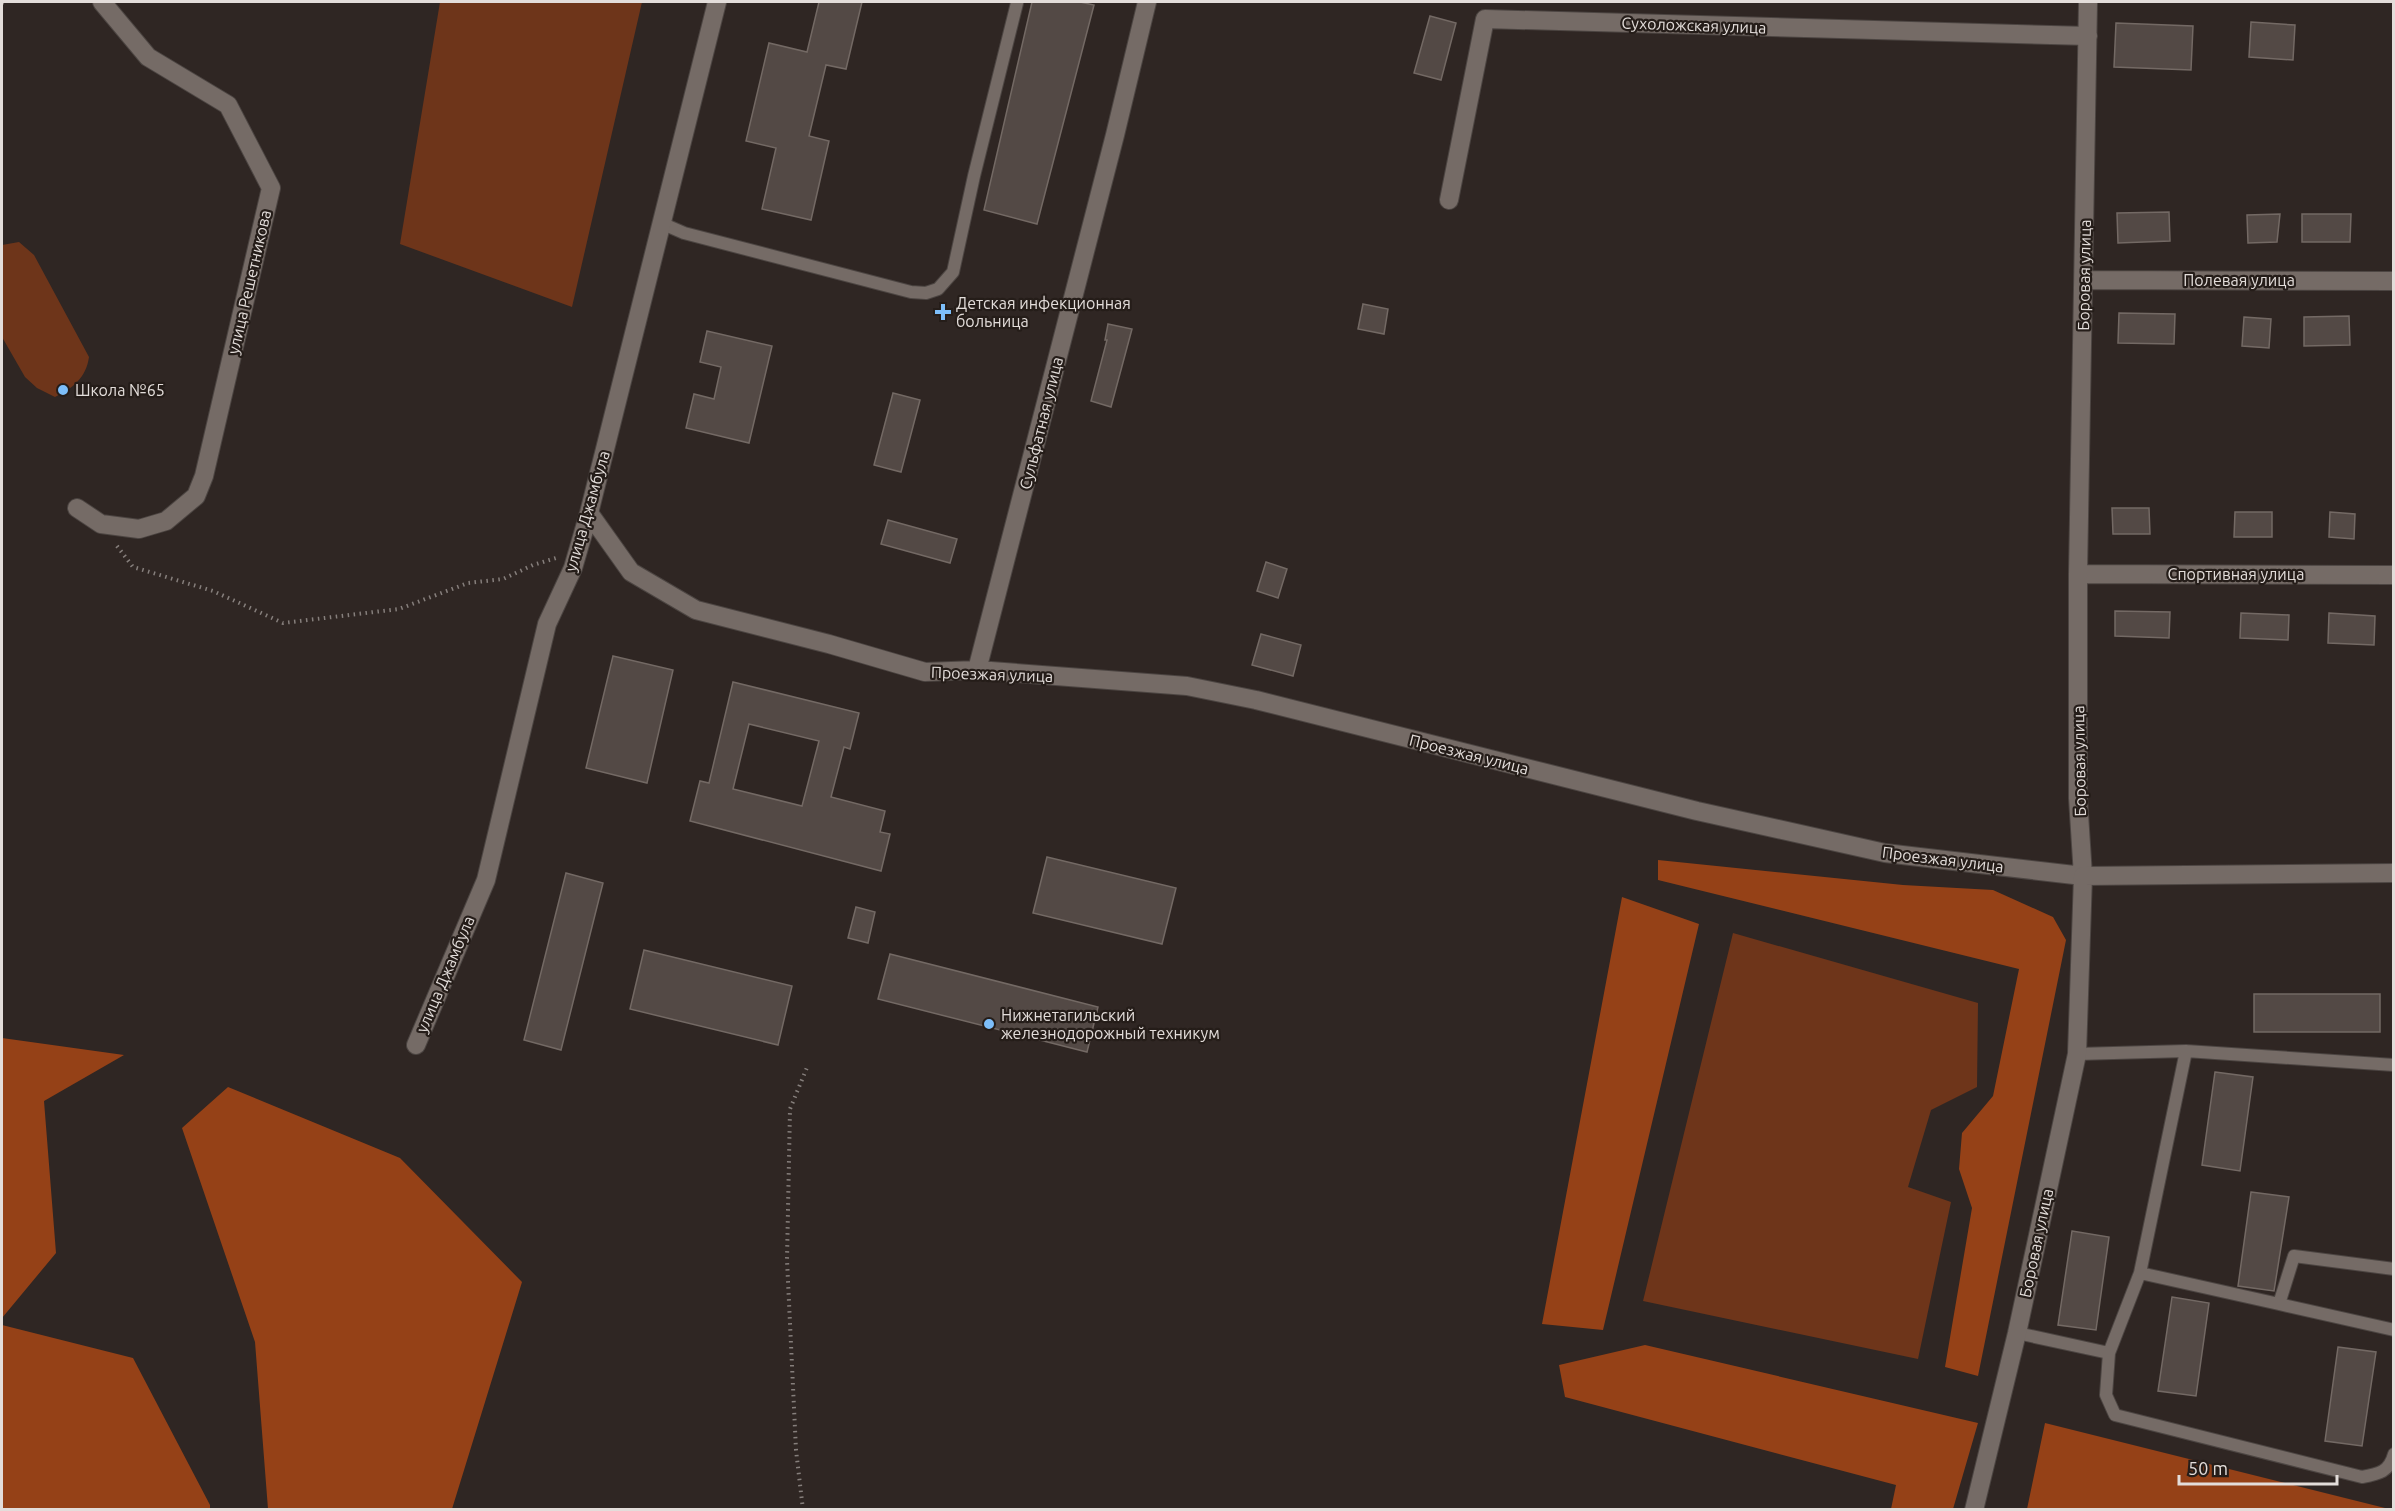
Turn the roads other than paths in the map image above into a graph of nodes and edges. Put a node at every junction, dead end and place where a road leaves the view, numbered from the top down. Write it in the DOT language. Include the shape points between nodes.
graph roads {
  1 [pos="102,2"];
  2 [pos="717,2"];
  3 [pos="1147,2"];
  4 [pos="2088,2"];
  5 [pos="1017,3"];
  6 [pos="2088,36"];
  7 [pos="1449,200"];
  8 [pos="662,223"];
  9 [pos="2084,280"];
  10 [pos="2394,281"];
  11 [pos="77,508"];
  12 [pos="589,513"];
  13 [pos="2078,574"];
  14 [pos="2394,574"];
  15 [pos="977,670"];
  16 [pos="2394,873"];
  17 [pos="2083,876"];
  18 [pos="416,1044"];
  19 [pos="2186,1051"];
  20 [pos="2077,1054"];
  21 [pos="2394,1065"];
  22 [pos="2394,1269"];
  23 [pos="2140,1273"];
  24 [pos="2279,1304"];
  25 [pos="2394,1330"];
  26 [pos="2016,1333"];
  27 [pos="2109,1353"];
  28 [pos="2394,1454"];
  29 [pos="1974,1509"];
  1 -- 11 [label="street, улица Решетникова" via="148,57 228,105 271,188 204,476 196,496 166,521 139,529 101,524"];
  2 -- 8 [label="street, улица Джамбула"];
  3 -- 15 [label="street, Сульфатная улица"];
  4 -- 6 [label="street, Боровая улица"];
  5 -- 8 [label="lane" via="953,272 938,289 911,292 684,233"];
  6 -- 7 [label="street, Сухоложская улица" via="1485,19"];
  6 -- 9 [label="street, Боровая улица"];
  8 -- 12 [label="street, улица Джамбула"];
  9 -- 10 [label="street, Полевая улица"];
  9 -- 13 [label="street, Боровая улица"];
  12 -- 15 [label="street, Проезжая улица" via="631,572 696,610 925,672"];
  12 -- 18 [label="street, улица Джамбула" via="573,568 547,624 486,880"];
  13 -- 14 [label="street, Спортивная улица"];
  13 -- 17 [label="street, Боровая улица" via="2078,798"];
  15 -- 17 [label="street, Проезжая улица" via="1187,686 1697,811 1886,853"];
  16 -- 17 [label="street, Проезжая улица"];
  17 -- 20 [label="street, Боровая улица"];
  19 -- 20 [label="lane"];
  19 -- 21 [label="lane"];
  19 -- 23 [label="lane"];
  20 -- 26 [label="street, Боровая улица"];
  22 -- 24 [label="lane" via="2294,1256"];
  23 -- 24 [label="lane"];
  23 -- 27 [label="lane"];
  24 -- 25 [label="lane"];
  26 -- 27 [label="lane"];
  26 -- 29 [label="street, Боровая улица"];
  27 -- 28 [label="lane" via="2106,1395 2115,1415 2362,1477 2378,1474 2391,1464"];
}
